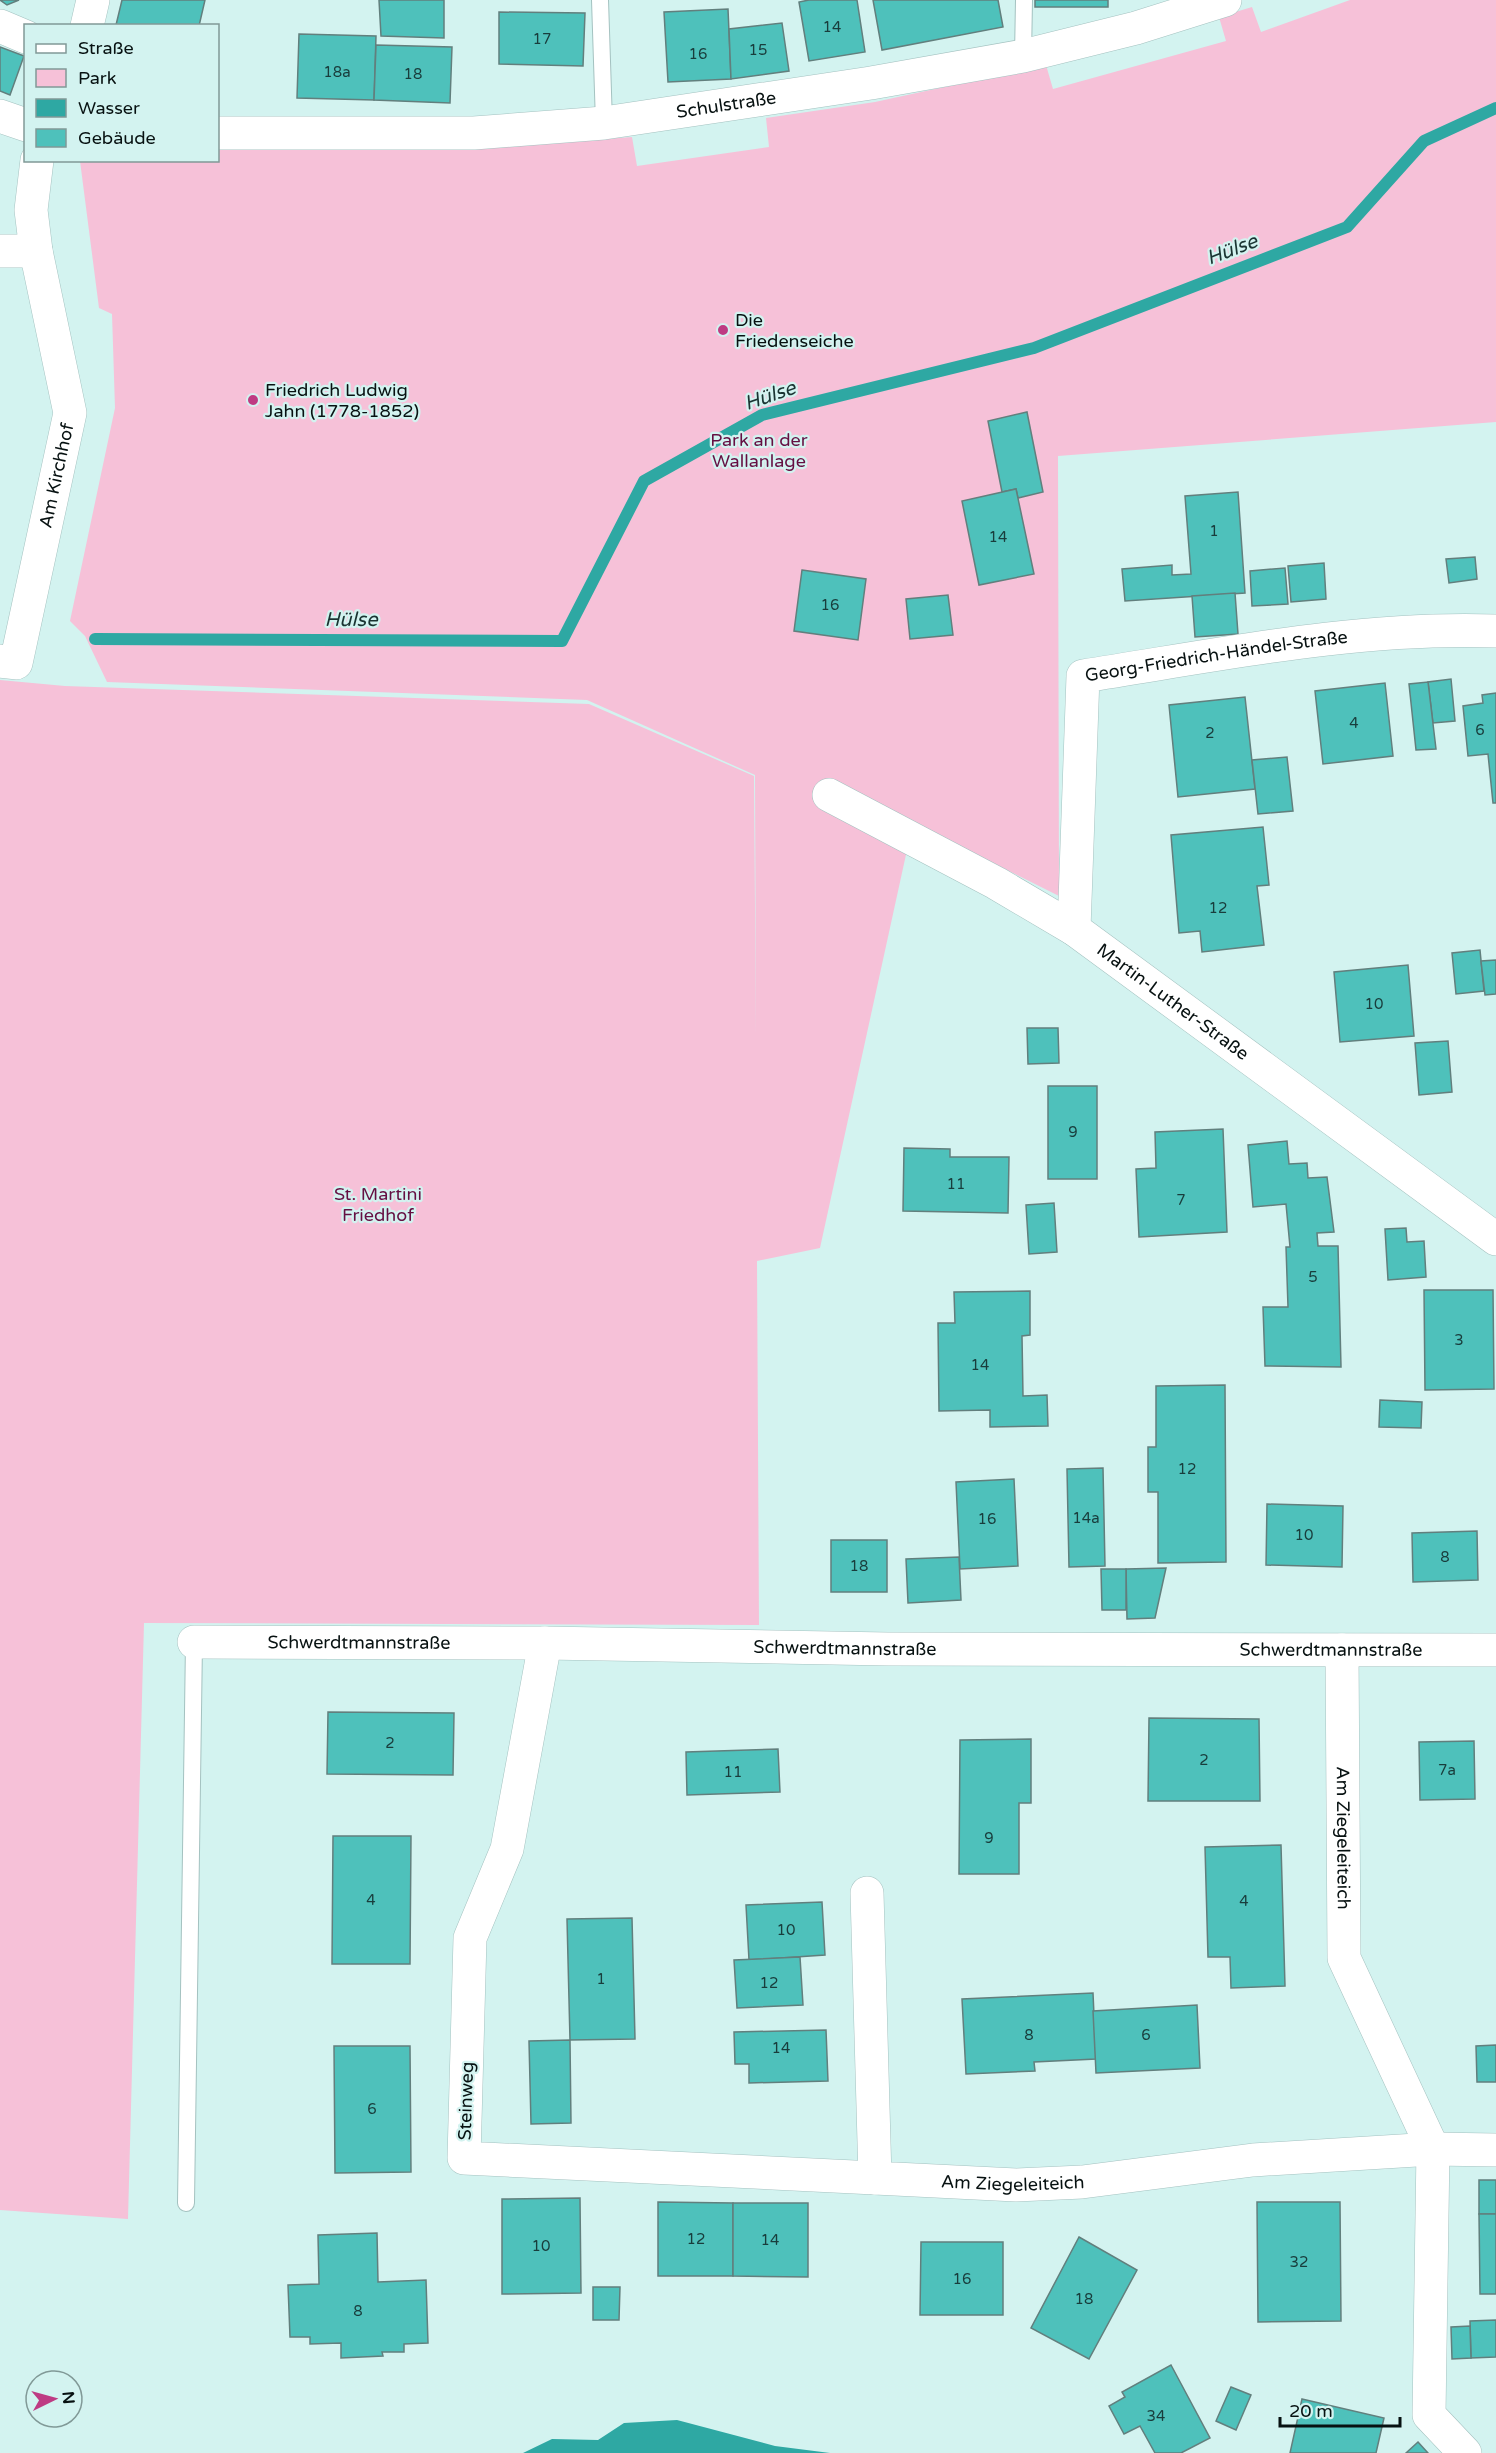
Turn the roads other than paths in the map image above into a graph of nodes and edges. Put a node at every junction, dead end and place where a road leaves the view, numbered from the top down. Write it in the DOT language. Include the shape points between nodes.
graph roads {
  1 [pos="93,0"];
  2 [pos="600,0"];
  3 [pos="1024,0"];
  4 [pos="1225,0"];
  5 [pos="87,24"];
  6 [pos="0,26"];
  7 [pos="24,36"];
  8 [pos="1023,56"];
  9 [pos="0,116"];
  10 [pos="24,123"];
  11 [pos="604,123"];
  12 [pos="219,133"];
  13 [pos="24,135"];
  14 [pos="0,140"];
  15 [pos="36,162"];
  16 [pos="0,251"];
  17 [pos="36,251"];
  18 [pos="1496,631"];
  19 [pos="8,662"];
  20 [pos="830,795"];
  21 [pos="1074,929"];
  22 [pos="1496,1239"];
  23 [pos="194,1642"];
  24 [pos="544,1643"];
  25 [pos="1342,1650"];
  26 [pos="1496,1650"];
  27 [pos="867,1893"];
  28 [pos="1433,2149"];
  29 [pos="1496,2150"];
  30 [pos="875,2178"];
  31 [pos="186,2204"];
  32 [pos="1465,2453"];
  1 -- 5 [label="street"];
  2 -- 11 [label="lane"];
  3 -- 8 [label="lane"];
  4 -- 8 [label="street, Schulstraße" via="1136,28"];
  6 -- 7 [label="street"];
  8 -- 11 [label="street, Schulstraße"];
  9 -- 10 [label="street"];
  11 -- 12 [label="street, Schulstraße" via="474,133"];
  13 -- 14 [label="street"];
  15 -- 17 [label="street, Am Kirchhof" via="31,210"];
  16 -- 17 [label="street"];
  17 -- 19 [label="street, Am Kirchhof" via="70,413"];
  18 -- 21 [label="street, Georg-Friedrich-Händel-Straße" via="1435,629 1305,641 1083,675"];
  20 -- 21 [label="street, Martin-Luther-Straße"];
  21 -- 22 [label="street, Martin-Luther-Straße"];
  23 -- 24 [label="street, Schwerdtmannstraße"];
  23 -- 31 [label="lane"];
  24 -- 25 [label="street, Schwerdtmannstraße"];
  24 -- 30 [label="street, Steinweg" via="507,1850 470,1938 464,2157"];
  25 -- 26 [label="street, Schwerdtmannstraße"];
  25 -- 28 [label="street, Am Ziegeleiteich" via="1344,1958"];
  27 -- 30 [label="street"];
  28 -- 29 [label="street, Am Ziegeleiteich"];
  28 -- 30 [label="street, Am Ziegeleiteich" via="1253,2160 1082,2182 1016,2185"];
  28 -- 32 [label="street, Am Ziegeleiteich" via="1429,2415"];
}
